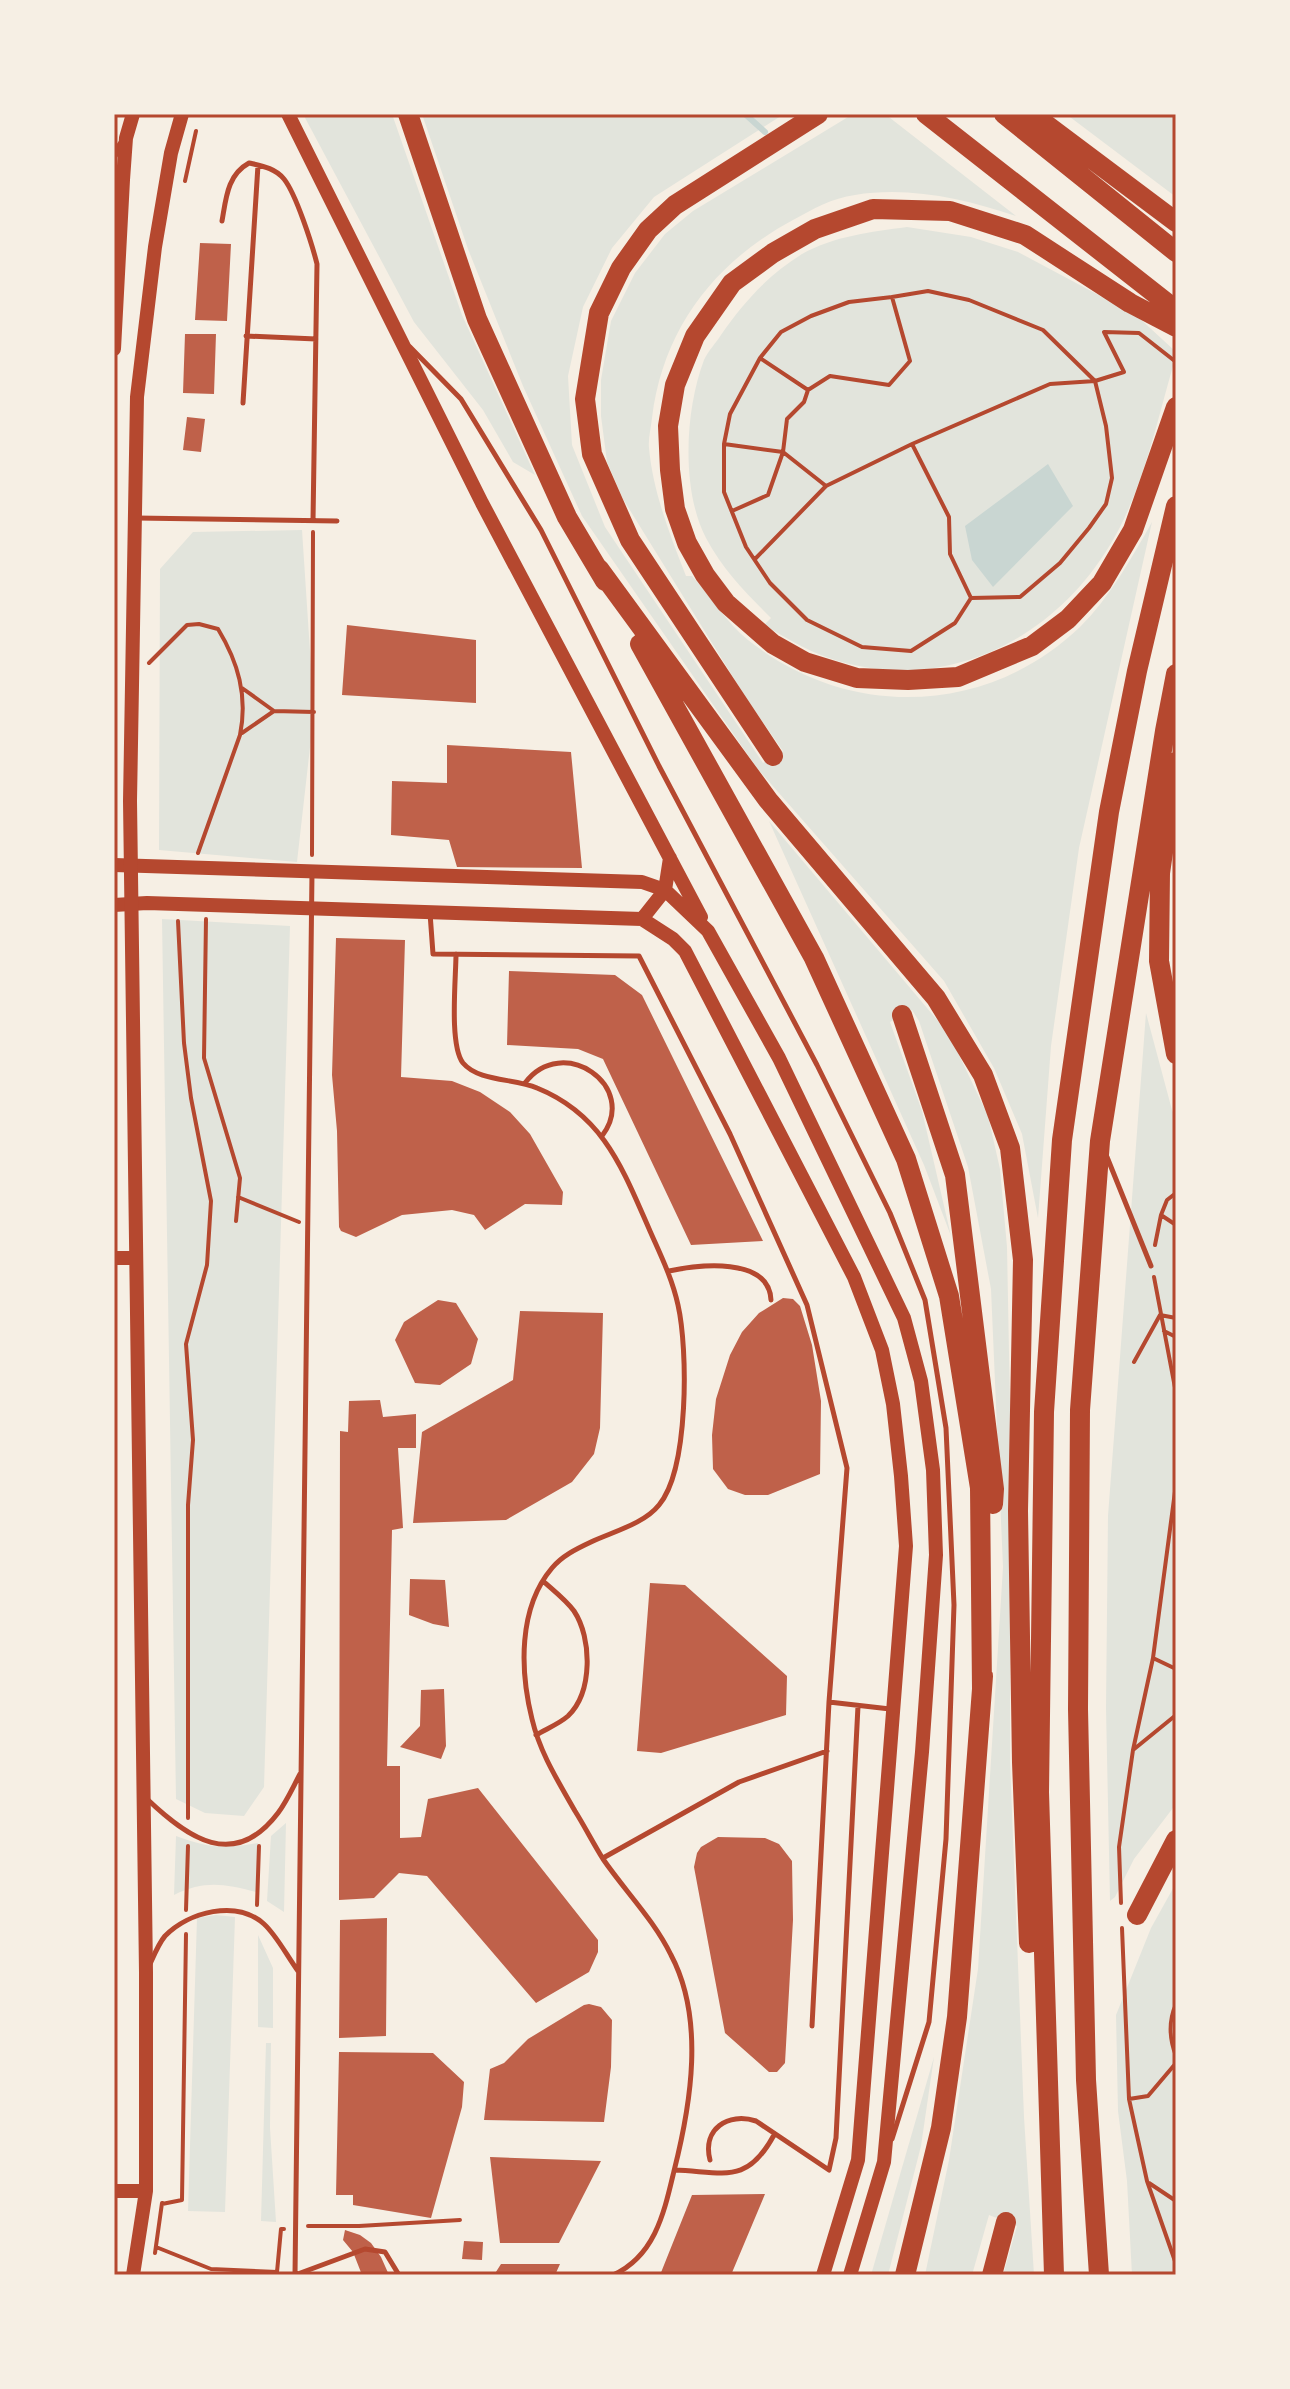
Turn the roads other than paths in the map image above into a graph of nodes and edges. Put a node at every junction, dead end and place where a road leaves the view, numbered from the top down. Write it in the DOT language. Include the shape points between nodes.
graph roads {
  1 [pos="133,114"];
  2 [pos="180,114"];
  3 [pos="288,114"];
  4 [pos="408,114"];
  5 [pos="926,114"];
  6 [pos="1004,114"];
  7 [pos="1032,114"];
  8 [pos="816,115"];
  9 [pos="126,138"];
  10 [pos="114,155"];
  11 [pos="258,165"];
  12 [pos="222,221"];
  13 [pos="1176,222"];
  14 [pos="1176,252"];
  15 [pos="1176,310"];
  16 [pos="1176,327"];
  17 [pos="246,336"];
  18 [pos="400,337"];
  19 [pos="316,339"];
  20 [pos="114,349"];
  21 [pos="243,403"];
  22 [pos="1176,407"];
  23 [pos="1176,506"];
  24 [pos="135,518"];
  25 [pos="313,521"];
  26 [pos="337,521"];
  27 [pos="599,569"];
  28 [pos="1176,674"];
  29 [pos="773,756"];
  30 [pos="1176,762"];
  31 [pos="670,858"];
  32 [pos="114,865"];
  33 [pos="131,866"];
  34 [pos="312,872"];
  35 [pos="665,890"];
  36 [pos="114,905"];
  37 [pos="132,905"];
  38 [pos="311,908"];
  39 [pos="430,912"];
  40 [pos="642,919"];
  41 [pos="708,931"];
  42 [pos="456,954"];
  43 [pos="902,1015"];
  44 [pos="1176,1054"];
  45 [pos="525,1083"];
  46 [pos="602,1136"];
  47 [pos="1100,1141"];
  48 [pos="114,1258"];
  49 [pos="134,1258"];
  50 [pos="1151,1266"];
  51 [pos="669,1271"];
  52 [pos="771,1300"];
  53 [pos="543,1581"];
  54 [pos="982,1689"];
  55 [pos="829,1702"];
  56 [pos="858,1706"];
  57 [pos="893,1709"];
  58 [pos="536,1735"];
  59 [pos="827,1751"];
  60 [pos="300,1773"];
  61 [pos="143,1795"];
  62 [pos="1176,1840"];
  63 [pos="603,1858"];
  64 [pos="1126,1915"];
  65 [pos="298,1971"];
  66 [pos="146,1972"];
  67 [pos="812,2026"];
  68 [pos="774,2135"];
  69 [pos="710,2160"];
  70 [pos="884,2162"];
  71 [pos="675,2170"];
  72 [pos="1050,2182"];
  73 [pos="114,2191"];
  74 [pos="146,2191"];
  75 [pos="1006,2222"];
  76 [pos="133,2275"];
  77 [pos="295,2275"];
  78 [pos="399,2275"];
  79 [pos="613,2275"];
  80 [pos="823,2275"];
  81 [pos="850,2275"];
  82 [pos="905,2275"];
  83 [pos="992,2275"];
  84 [pos="1054,2275"];
  85 [pos="1099,2275"];
  1 -- 9 [label="street"];
  2 -- 24 [label="street" via="155,247 137,397"];
  3 -- 18 [label="street"];
  4 -- 27 [label="highway" via="477,319 567,517"];
  5 -- 15 [label="highway"];
  6 -- 14 [label="highway"];
  7 -- 13 [label="highway"];
  8 -- 29 [label="highway" via="675,205 648,230 599,313 585,399 592,454 630,540"];
  9 -- 10 [label="street"];
  9 -- 20 [label="street"];
  11 -- 12 [label="lane" via="240,168 228,186"];
  11 -- 17 [label="lane"];
  11 -- 19 [label="lane" via="284,180 311,239 317,264"];
  16 -- 22 [label="highway" via="1025,235 950,211 873,209 815,229 732,283 695,336 675,385 668,426 675,509 705,575 726,603 773,644 805,662 857,678 958,677 1032,646 1068,619 1102,583 1133,530"];
  17 -- 19 [label="lane"];
  17 -- 21 [label="lane"];
  18 -- 31 [label="street"];
  18 -- 70 [label="lane" via="461,399 541,530 830,1092 890,1213 925,1300 946,1428 954,1605 946,1839 929,2022"];
  19 -- 25 [label="lane"];
  23 -- 72 [label="highway" via="1109,812 1062,1140 1044,1412 1039,1792"];
  24 -- 25 [label="lane"];
  24 -- 33 [label="street"];
  25 -- 26 [label="lane"];
  27 -- 54 [label="highway" via="814,958 906,1159 949,1296 980,1488"];
  27 -- 72 [label="highway" via="768,800 936,998 983,1075 1010,1148 1023,1260 1018,1511 1027,1896"];
  28 -- 47 [label="highway"];
  30 -- 44 [label="highway" via="1160,873 1159,961"];
  31 -- 35 [label="street"];
  31 -- 41 [label="street"];
  32 -- 33 [label="street"];
  33 -- 34 [label="street"];
  33 -- 37 [label="street"];
  34 -- 35 [label="street" via="642,882"];
  34 -- 38 [label="lane"];
  35 -- 40 [label="street"];
  35 -- 41 [label="street"];
  36 -- 37 [label="street"];
  37 -- 38 [label="street"];
  37 -- 49 [label="street"];
  38 -- 39 [label="street"];
  38 -- 60 [label="lane"];
  39 -- 40 [label="street"];
  39 -- 42 [label="lane" via="433,954"];
  40 -- 57 [label="street" via="685,951 854,1277 882,1350 893,1404 906,1546"];
  41 -- 70 [label="street" via="779,1058 904,1318 921,1381 933,1470 936,1555"];
  42 -- 45 [label="lane" via="456,1031 462,1062 474,1071"];
  42 -- 55 [label="lane" via="639,956 730,1134 807,1305 847,1468"];
  43 -- 54 [label="highway" via="955,1175 994,1489"];
  45 -- 46 [label="lane" via="570,1106"];
  45 -- 46 [label="lane" via="533,1073 555,1065 587,1067 599,1077 612,1104 610,1124"];
  46 -- 51 [label="lane" via="626,1175"];
  47 -- 50 [label="lane"];
  47 -- 85 [label="highway" via="1080,1410 1078,1677 1086,2080"];
  48 -- 49 [label="street"];
  49 -- 61 [label="street"];
  51 -- 52 [label="lane" via="690,1266 749,1270 763,1279"];
  51 -- 53 [label="lane" via="679,1308 684,1373 675,1473 661,1504 646,1517 570,1552"];
  53 -- 58 [label="lane" via="529,1614 524,1648"];
  53 -- 58 [label="lane" via="572,1608 587,1649 584,1687 576,1707"];
  54 -- 82 [label="highway" via="957,2017 941,2128"];
  55 -- 56 [label="lane"];
  55 -- 59 [label="lane"];
  56 -- 57 [label="lane"];
  56 -- 68 [label="lane" via="836,2138 829,2170"];
  57 -- 80 [label="street" via="858,2160"];
  58 -- 63 [label="lane"];
  59 -- 63 [label="lane" via="739,1782"];
  59 -- 67 [label="lane"];
  60 -- 61 [label="lane" via="279,1813 237,1844 206,1843 188,1834"];
  60 -- 65 [label="lane"];
  61 -- 66 [label="street"];
  62 -- 64 [label="highway"];
  63 -- 71 [label="lane" via="663,1941 683,1986 690,2025 689,2084"];
  65 -- 66 [label="lane" via="265,1924 218,1910 203,1913 164,1938"];
  65 -- 77 [label="lane"];
  66 -- 74 [label="street"];
  68 -- 69 [label="lane" via="749,2119 727,2120 711,2134"];
  68 -- 71 [label="lane" via="749,2168"];
  70 -- 81 [label="street"];
  71 -- 79 [label="lane" via="650,2245"];
  72 -- 84 [label="highway"];
  73 -- 74 [label="street"];
  74 -- 76 [label="street"];
  75 -- 83 [label="highway"];
  77 -- 78 [label="lane" via="365,2249 385,2252"];
}
